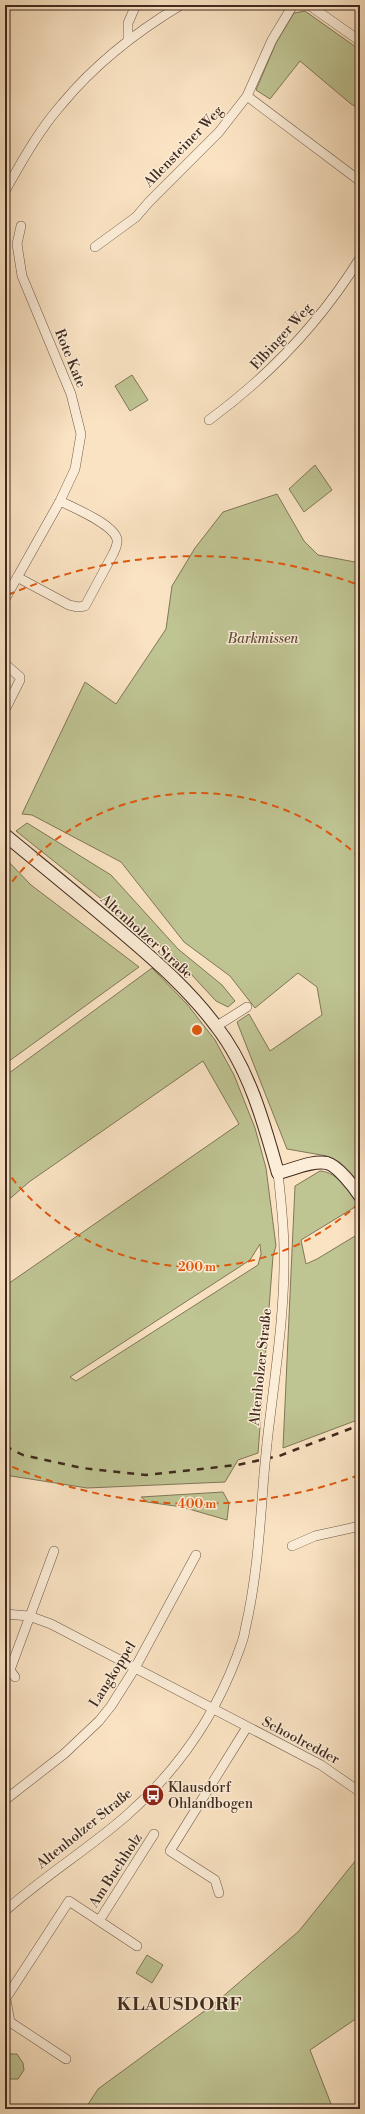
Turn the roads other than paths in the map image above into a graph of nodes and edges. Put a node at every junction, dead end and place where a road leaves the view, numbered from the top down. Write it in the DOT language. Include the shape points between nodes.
graph roads {
  1 [pos="136,5"];
  2 [pos="181,5"];
  3 [pos="293,5"];
  4 [pos="309,5"];
  5 [pos="128,40"];
  6 [pos="360,41"];
  7 [pos="247,96"];
  8 [pos="360,181"];
  9 [pos="5,191"];
  10 [pos="22,226"];
  11 [pos="95,247"];
  12 [pos="360,258"];
  13 [pos="209,420"];
  14 [pos="60,501"];
  15 [pos="17,577"];
  16 [pos="5,599"];
  17 [pos="5,664"];
  18 [pos="7,706"];
  19 [pos="5,835"];
  20 [pos="247,1007"];
  21 [pos="217,1026"];
  22 [pos="278,1173"];
  23 [pos="360,1196"];
  24 [pos="360,1526"];
  25 [pos="292,1546"];
  26 [pos="54,1551"];
  27 [pos="196,1555"];
  28 [pos="5,1614"];
  29 [pos="29,1616"];
  30 [pos="135,1668"];
  31 [pos="15,1677"];
  32 [pos="213,1709"];
  33 [pos="247,1728"];
  34 [pos="360,1792"];
  35 [pos="5,1800"];
  36 [pos="154,1834"];
  37 [pos="219,1893"];
  38 [pos="5,1911"];
  39 [pos="99,1920"];
  40 [pos="137,1946"];
  41 [pos="6,1995"];
  42 [pos="66,2059"];
  1 -- 5 [label="street" via="128,23"];
  2 -- 5 [label="street"];
  3 -- 7 [label="street, Allensteiner Weg" via="272,40"];
  4 -- 6 [label="street"];
  5 -- 9 [label="street" via="109,55 62,104 27,152"];
  7 -- 8 [label="street"];
  7 -- 11 [label="street, Allensteiner Weg" via="219,132 136,217"];
  10 -- 14 [label="street, Rote Kate" via="17,244 22,276 71,394 81,434 76,468"];
  12 -- 13 [label="street, Elbinger Weg" via="322,312 273,368"];
  14 -- 15 [label="street, Rote Kate"];
  14 -- 15 [label="street" via="102,523 117,539 117,546 85,606 78,608 69,605"];
  15 -- 16 [label="street, Rote Kate"];
  17 -- 18 [label="street" via="20,677"];
  19 -- 21 [label="street, Altenholzer Straße" via="168,972"];
  20 -- 21 [label="street"];
  21 -- 22 [label="street, Altenholzer Straße" via="236,1057 250,1088 264,1124"];
  22 -- 23 [label="street" via="320,1163 329,1164 342,1174"];
  22 -- 32 [label="street, Altenholzer Straße, bridge" via="284,1253 282,1305 255,1574 245,1631 233,1666"];
  24 -- 25 [label="street" via="315,1536"];
  26 -- 29 [label="street"];
  27 -- 30 [label="street, Langkoppel"];
  28 -- 29 [label="street, Schoolredder"];
  29 -- 30 [label="street, Schoolredder" via="51,1624"];
  29 -- 31 [label="street" via="10,1670"];
  30 -- 32 [label="street, Schoolredder"];
  30 -- 35 [label="street, Langkoppel" via="99,1721 64,1754"];
  32 -- 33 [label="street, Schoolredder"];
  32 -- 38 [label="street, Altenholzer Straße" via="184,1755 151,1792 95,1841"];
  33 -- 34 [label="street, Schoolredder" via="321,1765"];
  33 -- 37 [label="street, Schoolredder" via="170,1851 214,1880"];
  36 -- 39 [label="street, Am Buchholz"];
  39 -- 40 [label="street, Am Buchholz"];
  39 -- 41 [label="street, Am Buchholz" via="69,1901"];
  41 -- 42 [label="street, Am Buchholz" via="10,2022"];
}
